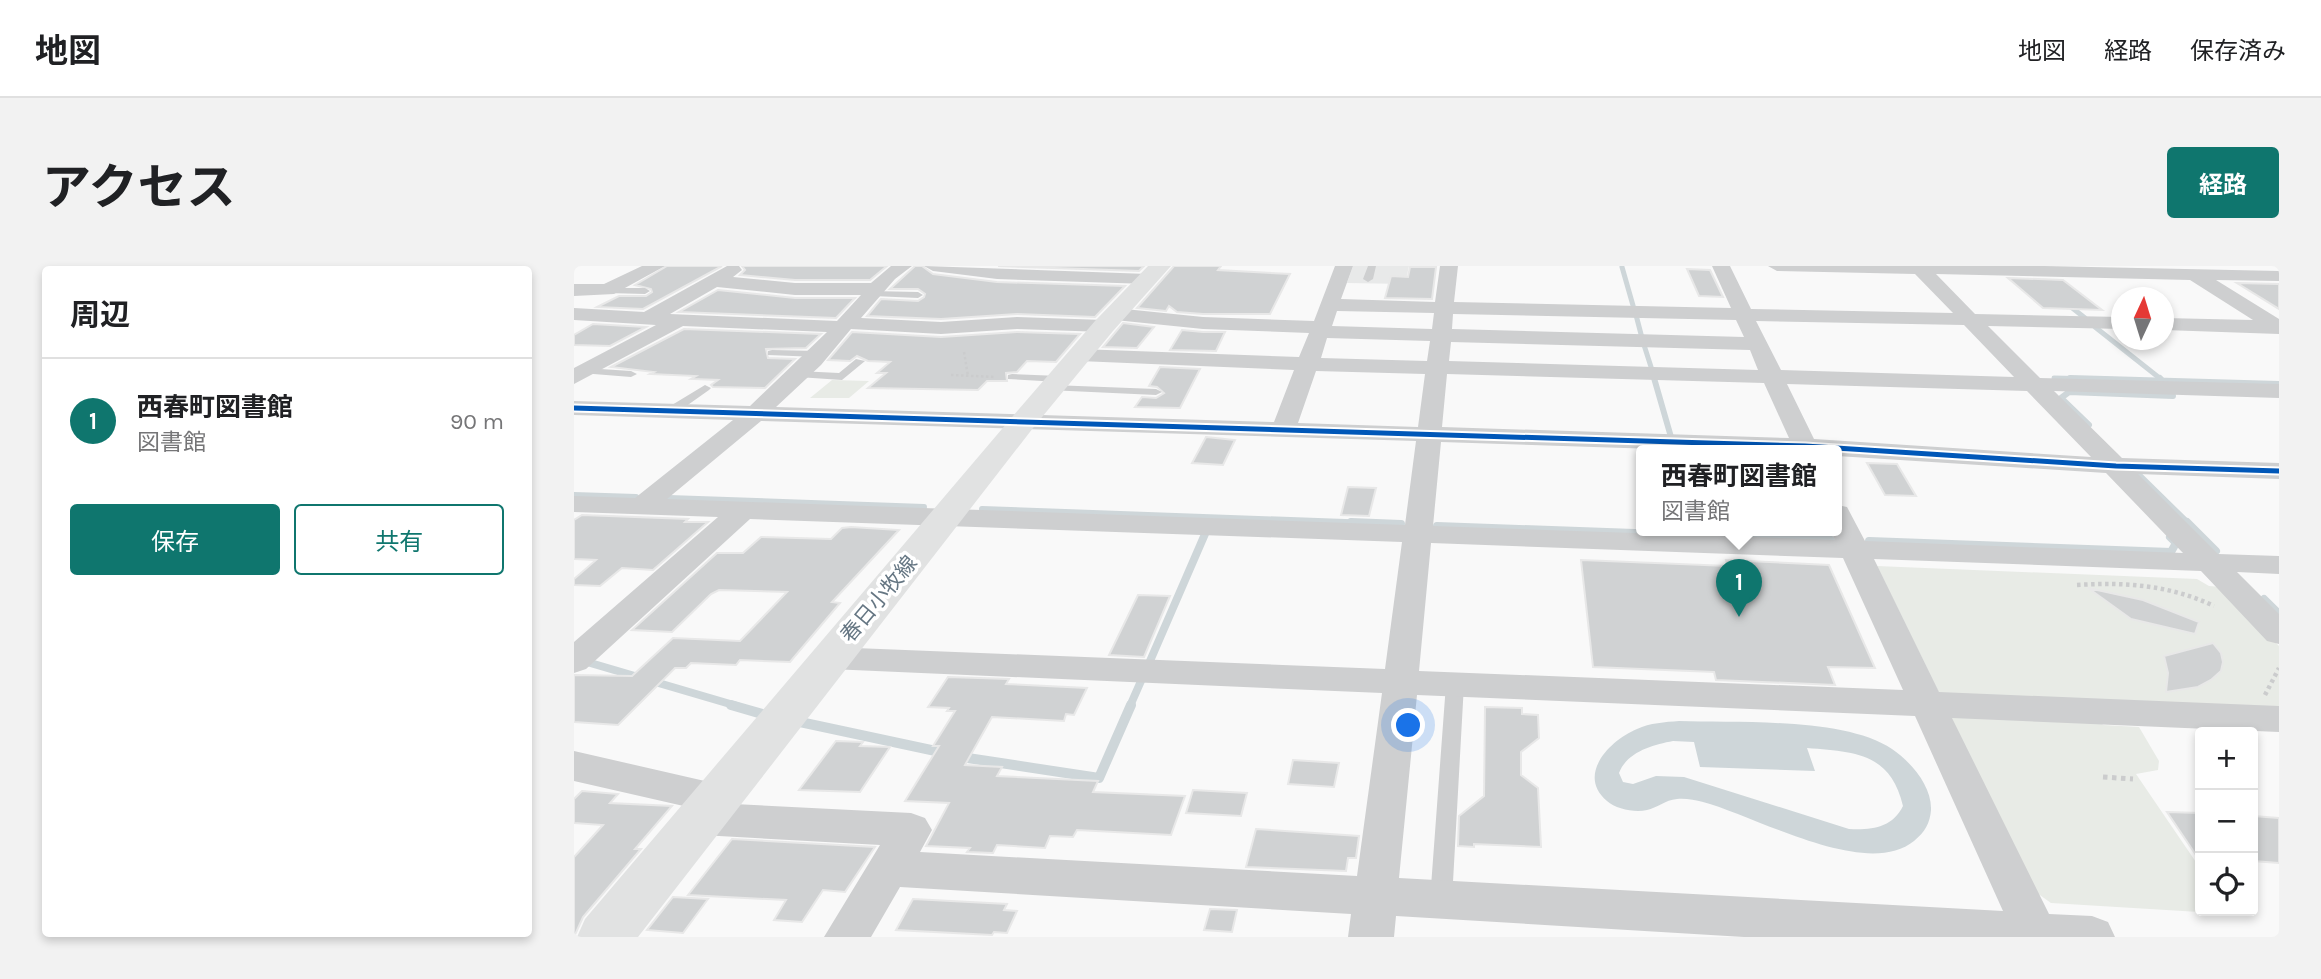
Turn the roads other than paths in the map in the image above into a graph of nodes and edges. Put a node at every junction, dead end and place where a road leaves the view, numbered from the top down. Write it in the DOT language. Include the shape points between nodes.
graph roads {
  1 [pos="656,266"];
  2 [pos="740,266"];
  3 [pos="903,266"];
  4 [pos="933,266"];
  5 [pos="1344,266"];
  6 [pos="1372,266"];
  7 [pos="1449,266"];
  8 [pos="1721,266"];
  9 [pos="1777,266"];
  10 [pos="1919,267"];
  11 [pos="2187,270"];
  12 [pos="773,272"];
  13 [pos="1154,273"];
  14 [pos="2279,276"];
  15 [pos="1368,279"];
  16 [pos="714,281"];
  17 [pos="752,283"];
  18 [pos="795,289"];
  19 [pos="574,290"];
  20 [pos="607,290"];
  21 [pos="645,291"];
  22 [pos="875,291"];
  23 [pos="918,295"];
  24 [pos="1330,305"];
  25 [pos="1444,307"];
  26 [pos="574,314"];
  27 [pos="1742,314"];
  28 [pos="648,318"];
  29 [pos="1970,319"];
  30 [pos="679,320"];
  31 [pos="1110,320"];
  32 [pos="738,323"];
  33 [pos="2111,323"];
  34 [pos="2174,324"];
  35 [pos="844,325"];
  36 [pos="2279,327"];
  37 [pos="1321,330"];
  38 [pos="1441,336"];
  39 [pos="1756,344"];
  40 [pos="772,353"];
  41 [pos="818,354"];
  42 [pos="860,361"];
  43 [pos="1308,364"];
  44 [pos="1437,367"];
  45 [pos="579,374"];
  46 [pos="631,374"];
  47 [pos="798,374"];
  48 [pos="1064,374"];
  49 [pos="1012,377"];
  50 [pos="1772,377"];
  51 [pos="2035,384"];
  52 [pos="705,388"];
  53 [pos="1156,391"];
  54 [pos="2279,391"];
  55 [pos="574,408"];
  56 [pos="671,411"];
  57 [pos="755,414"];
  58 [pos="1023,422"];
  59 [pos="1283,430"];
  60 [pos="1429,435"];
  61 [pos="1719,445"];
  62 [pos="1805,445"];
  63 [pos="1842,450"];
  64 [pos="2116,466"];
  65 [pos="2279,471"];
  66 [pos="574,505"];
  67 [pos="641,507"];
  68 [pos="743,510"];
  69 [pos="947,517"];
  70 [pos="1842,523"];
  71 [pos="1418,533"];
  72 [pos="1854,548"];
  73 [pos="2210,562"];
  74 [pos="2279,565"];
  75 [pos="2279,633"];
  76 [pos="830,658"];
  77 [pos="574,661"];
  78 [pos="1401,682"];
  79 [pos="1455,684"];
  80 [pos="1928,705"];
  81 [pos="2279,719"];
  82 [pos="574,766"];
  83 [pos="709,808"];
  84 [pos="888,868"];
  85 [pos="1441,900"];
  86 [pos="1373,916"];
  87 [pos="2036,935"];
  88 [pos="605,937"];
  89 [pos="847,937"];
  90 [pos="2092,937"];
  1 -- 20 [label="street"];
  2 -- 16 [label="street"];
  3 -- 22 [label="street"];
  4 -- 13 [label="street" via="997,274"];
  5 -- 24 [label="street"];
  6 -- 15 [label="lane"];
  7 -- 25 [label="street"];
  8 -- 27 [label="street"];
  9 -- 10 [label="street"];
  10 -- 11 [label="street"];
  10 -- 29 [label="street"];
  11 -- 14 [label="street"];
  11 -- 36 [label="street"];
  12 -- 17 [label="street"];
  13 -- 31 [label="main road, 春日小牧線"];
  16 -- 17 [label="street"];
  16 -- 28 [label="street"];
  17 -- 18 [label="street"];
  18 -- 22 [label="street"];
  18 -- 32 [label="street"];
  19 -- 20 [label="street"];
  20 -- 21 [label="lane"];
  22 -- 23 [label="lane"];
  22 -- 35 [label="street"];
  24 -- 25 [label="street"];
  24 -- 37 [label="street"];
  25 -- 27 [label="street"];
  25 -- 38 [label="street"];
  26 -- 28 [label="street"];
  27 -- 29 [label="street"];
  27 -- 39 [label="street"];
  28 -- 30 [label="street"];
  29 -- 33 [label="street"];
  29 -- 51 [label="street"];
  30 -- 32 [label="street"];
  30 -- 45 [label="street"];
  31 -- 35 [label="street" via="941,328"];
  31 -- 37 [label="street"];
  31 -- 48 [label="main road, 春日小牧線"];
  32 -- 35 [label="street"];
  34 -- 36 [label="street"];
  35 -- 41 [label="street"];
  37 -- 38 [label="street"];
  37 -- 43 [label="street"];
  38 -- 39 [label="street"];
  38 -- 44 [label="street"];
  39 -- 50 [label="street"];
  40 -- 41 [label="lane"];
  41 -- 47 [label="street"];
  42 -- 47 [label="lane" via="842,377"];
  43 -- 44 [label="street"];
  43 -- 48 [label="street"];
  43 -- 59 [label="street"];
  44 -- 50 [label="street"];
  44 -- 60 [label="street"];
  45 -- 46 [label="lane"];
  47 -- 57 [label="street"];
  48 -- 49 [label="lane"];
  48 -- 53 [label="lane"];
  48 -- 58 [label="main road, 春日小牧線"];
  50 -- 51 [label="street"];
  50 -- 62 [label="street"];
  51 -- 54 [label="street"];
  51 -- 64 [label="street"];
  52 -- 56 [label="lane"];
  55 -- 56 [label="street"];
  56 -- 57 [label="street"];
  57 -- 58 [label="street"];
  57 -- 67 [label="street"];
  58 -- 59 [label="street"];
  58 -- 69 [label="main road, 春日小牧線"];
  59 -- 60 [label="street"];
  60 -- 61 [label="street"];
  60 -- 71 [label="street"];
  63 -- 64 [label="street"];
  64 -- 65 [label="street"];
  64 -- 73 [label="street"];
  66 -- 67 [label="street"];
  67 -- 68 [label="street"];
  68 -- 69 [label="street"];
  68 -- 77 [label="street"];
  69 -- 71 [label="street"];
  69 -- 76 [label="main road, 春日小牧線"];
  70 -- 72 [label="street"];
  71 -- 72 [label="street"];
  71 -- 78 [label="street"];
  72 -- 73 [label="street"];
  72 -- 80 [label="street"];
  73 -- 74 [label="street"];
  73 -- 75 [label="street"];
  76 -- 78 [label="street"];
  76 -- 83 [label="main road, 春日小牧線"];
  78 -- 79 [label="street"];
  78 -- 86 [label="street"];
  79 -- 80 [label="street"];
  79 -- 85 [label="lane"];
  80 -- 81 [label="street"];
  80 -- 87 [label="street"];
  82 -- 83 [label="street"];
  83 -- 84 [label="street" via="911,830"];
  83 -- 88 [label="main road, 春日小牧線"];
  84 -- 86 [label="street"];
  84 -- 89 [label="street"];
  85 -- 86 [label="street"];
  85 -- 87 [label="street"];
  87 -- 90 [label="street"];
}
